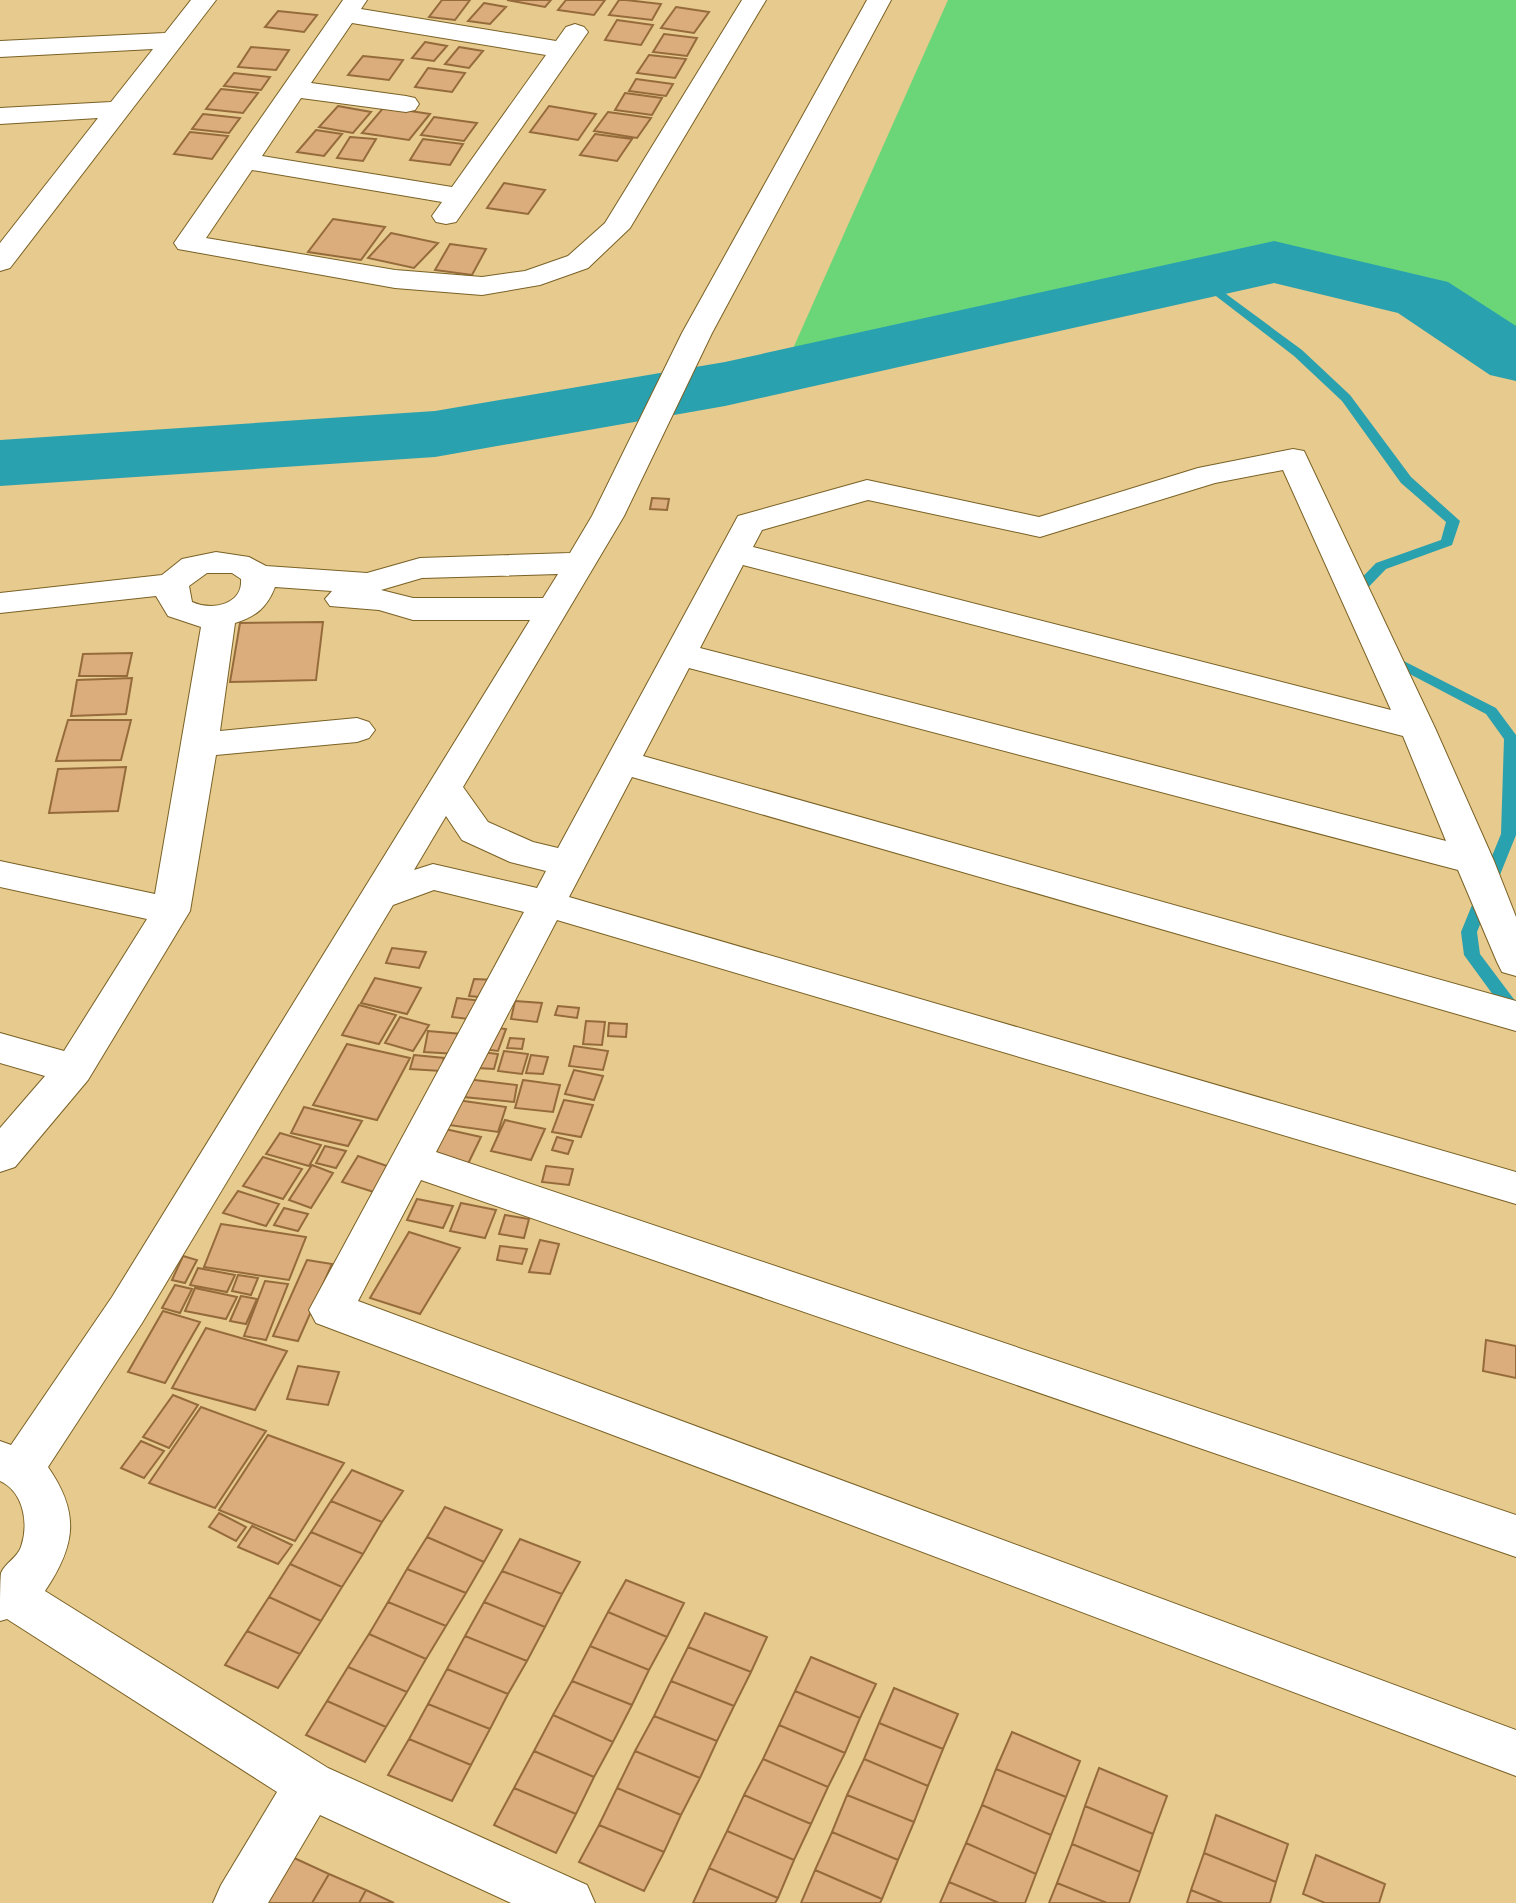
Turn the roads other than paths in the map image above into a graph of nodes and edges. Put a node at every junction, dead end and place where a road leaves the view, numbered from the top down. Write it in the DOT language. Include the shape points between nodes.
graph roads {
  1 [pos="204,0"];
  2 [pos="723,0"];
  3 [pos="879,0"];
  4 [pos="752,2"];
  5 [pos="350,7"];
  6 [pos="172,40"];
  7 [pos="0,49"];
  8 [pos="294,89"];
  9 [pos="406,104"];
  10 [pos="119,109"];
  11 [pos="0,117"];
  12 [pos="244,161"];
  13 [pos="1,259"];
  14 [pos="734,552"];
  15 [pos="581,563"];
  16 [pos="172,584"];
  17 [pos="256,586"];
  18 [pos="0,603"];
  19 [pos="554,609"];
  20 [pos="219,616"];
  21 [pos="678,654"];
  22 [pos="1417,728"];
  23 [pos="357,730"];
  24 [pos="200,745"];
  25 [pos="621,762"];
  26 [pos="445,787"];
  27 [pos="1475,861"];
  28 [pos="566,863"];
  29 [pos="0,874"];
  30 [pos="379,897"];
  31 [pos="547,904"];
  32 [pos="172,911"];
  33 [pos="1516,962"];
  34 [pos="1516,1016"];
  35 [pos="0,1048"];
  36 [pos="74,1069"];
  37 [pos="0,1156"];
  38 [pos="410,1160"];
  39 [pos="1516,1188"];
  40 [pos="11,1465"];
  41 [pos="1516,1536"];
  42 [pos="5,1597"];
  43 [pos="1516,1753"];
  44 [pos="310,1785"];
  45 [pos="239,1903"];
  46 [pos="569,1903"];
  1 -- 6 [label="street"];
  2 -- 4 [label="street"];
  3 -- 15 [label="street" via="697,333"];
  4 -- 12 [label="street" via="616,228 578,262 530,279 482,286 395,279 188,243"];
  5 -- 8 [label="street"];
  5 -- 12 [label="street" via="568,41 453,207"];
  6 -- 7 [label="street"];
  6 -- 10 [label="street"];
  8 -- 9 [label="street"];
  8 -- 12 [label="street"];
  10 -- 11 [label="street"];
  10 -- 13 [label="street"];
  14 -- 21 [label="street"];
  14 -- 22 [label="street"];
  14 -- 22 [label="street" via="749,523 867,490 1040,527 1209,475 1293,458"];
  15 -- 17 [label="street" via="420,568 368,583"];
  15 -- 19 [label="street"];
  16 -- 17 [label="street" via="196,565 215,562 248,568"];
  16 -- 18 [label="street"];
  16 -- 20 [label="street" via="169,595 185,613"];
  17 -- 19 [label="street" via="379,600 413,609"];
  17 -- 20 [label="street" via="235,612"];
  19 -- 26 [label="street"];
  20 -- 24 [label="street"];
  21 -- 25 [label="street"];
  21 -- 27 [label="street"];
  22 -- 27 [label="street"];
  23 -- 24 [label="street"];
  24 -- 32 [label="street"];
  25 -- 28 [label="street"];
  25 -- 34 [label="street"];
  26 -- 28 [label="street" via="475,831 523,853"];
  26 -- 30 [label="street"];
  27 -- 33 [label="street"];
  28 -- 31 [label="street"];
  29 -- 32 [label="street"];
  30 -- 31 [label="street" via="433,877"];
  30 -- 40 [label="street" via="127,1310"];
  31 -- 38 [label="street"];
  31 -- 39 [label="street"];
  32 -- 36 [label="street"];
  35 -- 36 [label="street"];
  36 -- 37 [label="street"];
  38 -- 41 [label="street"];
  38 -- 43 [label="street" via="331,1310"];
  40 -- 42 [label="street" via="44,1494 50,1528 39,1563"];
  42 -- 44 [label="street"];
  44 -- 45 [label="street"];
  44 -- 46 [label="street"];
}
